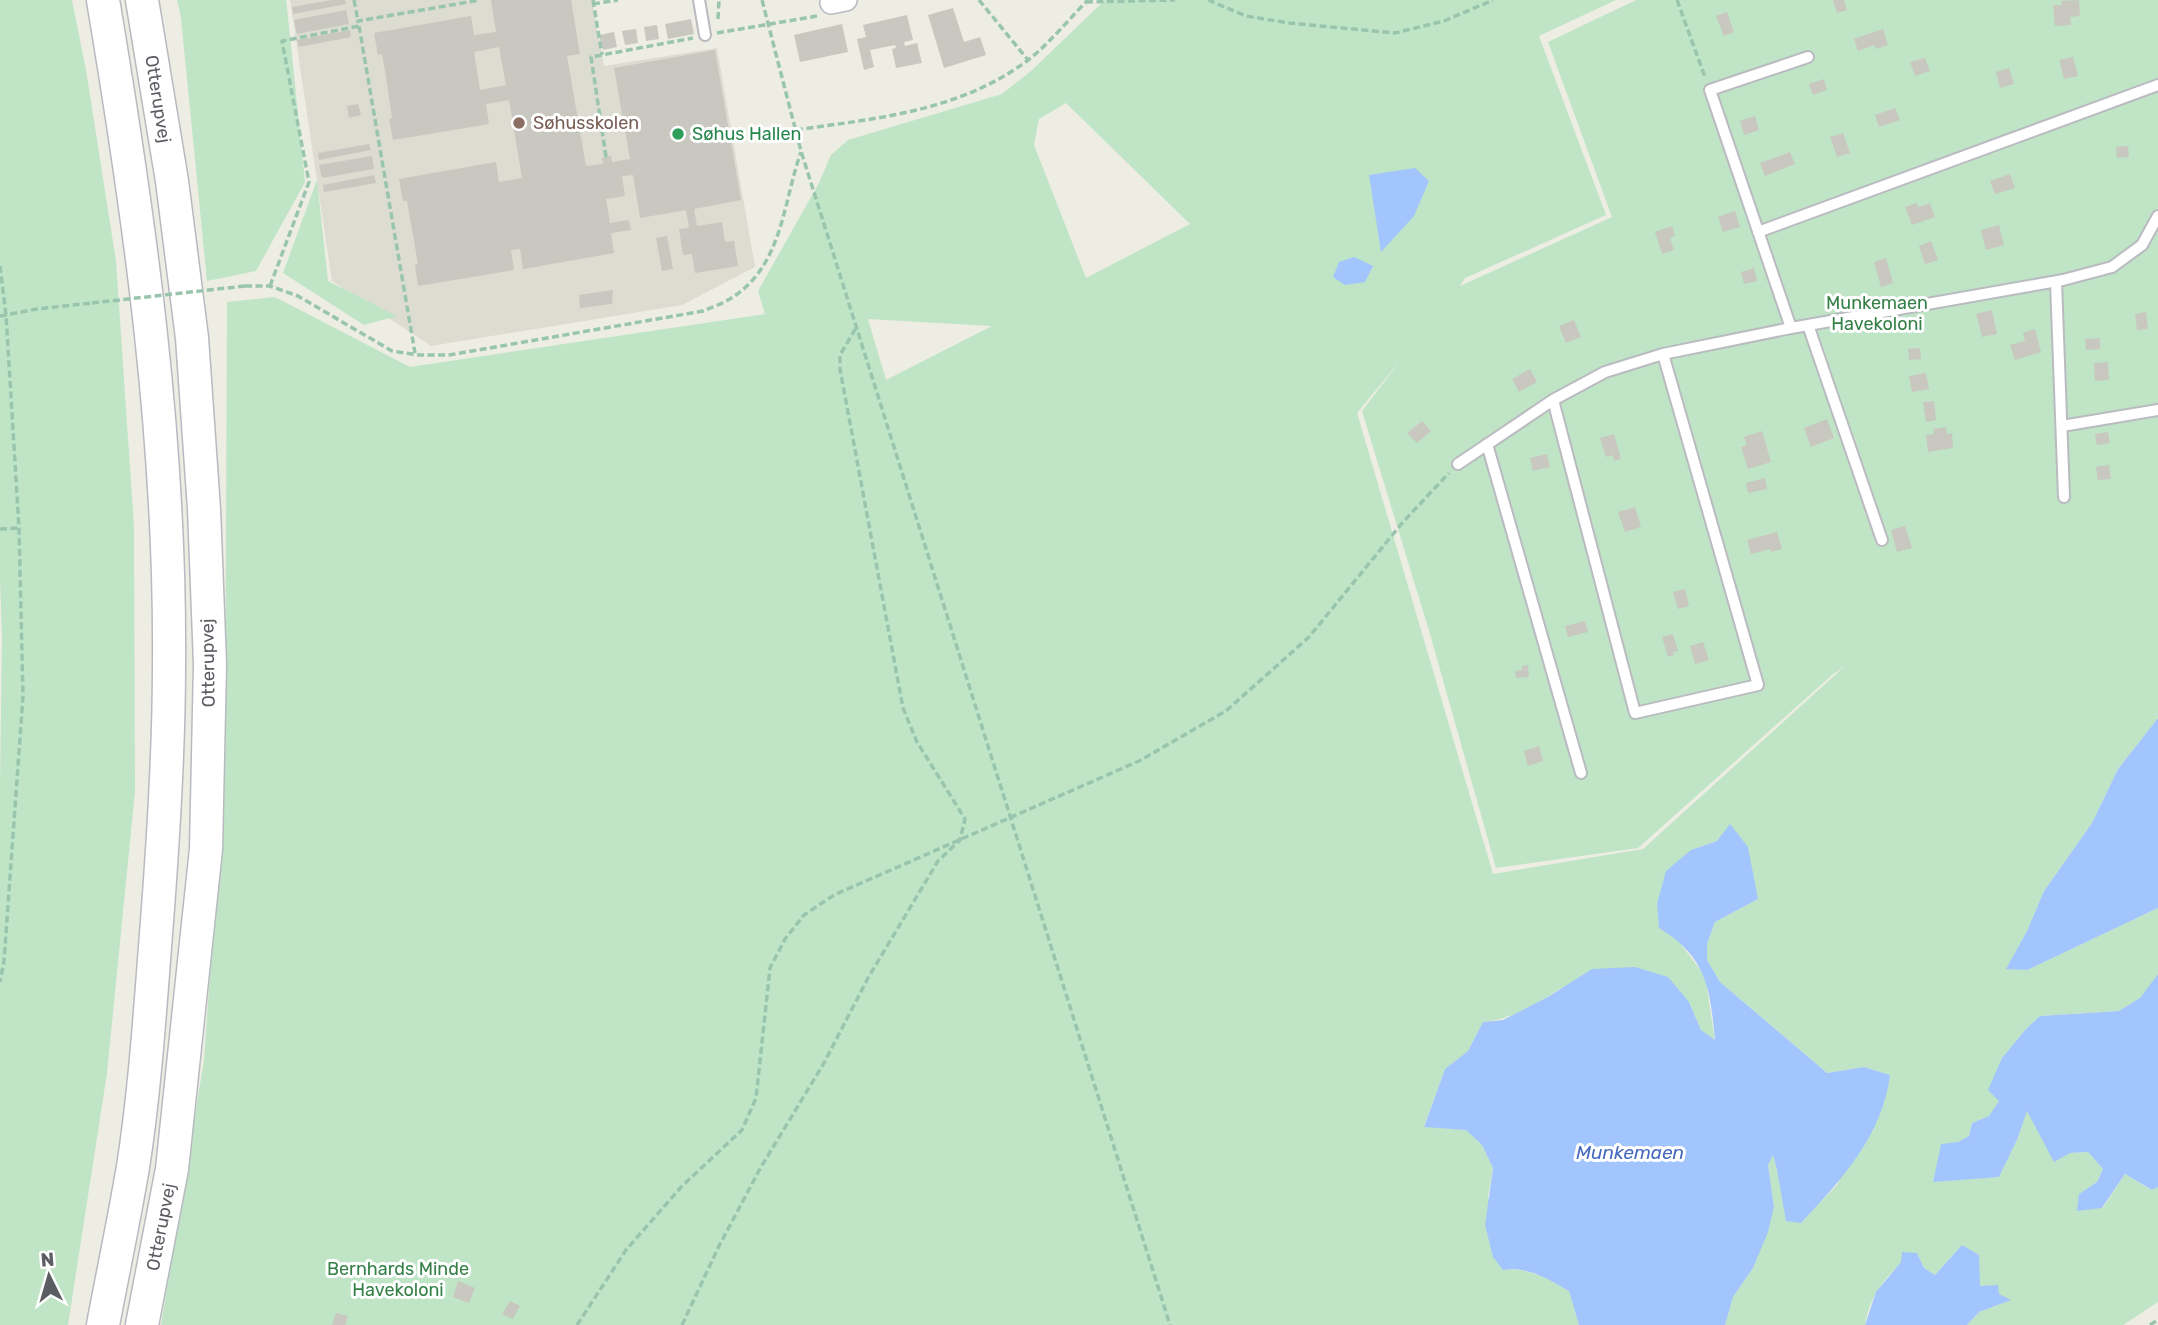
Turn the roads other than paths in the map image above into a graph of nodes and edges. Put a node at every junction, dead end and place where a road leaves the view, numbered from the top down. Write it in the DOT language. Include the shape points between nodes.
graph roads {
  1 [pos="103,0"];
  2 [pos="142,0"];
  3 [pos="158,0"];
  4 [pos="699,0"];
  5 [pos="705,36"];
  6 [pos="1808,57"];
  7 [pos="2158,85"];
  8 [pos="161,118"];
  9 [pos="2158,216"];
  10 [pos="1758,232"];
  11 [pos="2056,282"];
  12 [pos="1808,325"];
  13 [pos="1791,328"];
  14 [pos="1663,354"];
  15 [pos="1553,400"];
  16 [pos="2158,410"];
  17 [pos="2062,426"];
  18 [pos="1487,444"];
  19 [pos="1458,464"];
  20 [pos="2064,497"];
  21 [pos="1882,540"];
  22 [pos="1581,773"];
  23 [pos="103,1325"];
  24 [pos="142,1325"];
  1 -- 23 [label="main road" via="134,187 152,342 169,665 151,1004 133,1165"];
  2 -- 8 [label="main road, Otterupvej"];
  3 -- 8 [label="main road"];
  4 -- 5 [label="lane"];
  6 -- 10 [label="lane" via="1710,90"];
  7 -- 10 [label="lane"];
  8 -- 24 [label="main road, Otterupvej" via="192,338 209,677 206,849 194,968 172,1169"];
  9 -- 11 [label="lane" via="2142,245 2112,267"];
  10 -- 13 [label="lane"];
  11 -- 12 [label="lane"];
  11 -- 17 [label="lane"];
  12 -- 13 [label="lane"];
  12 -- 21 [label="lane"];
  13 -- 14 [label="lane"];
  14 -- 15 [label="lane" via="1605,372"];
  14 -- 15 [label="lane" via="1758,685 1635,713"];
  15 -- 18 [label="lane"];
  16 -- 17 [label="lane"];
  17 -- 20 [label="lane"];
  18 -- 19 [label="lane"];
  18 -- 22 [label="lane"];
}
